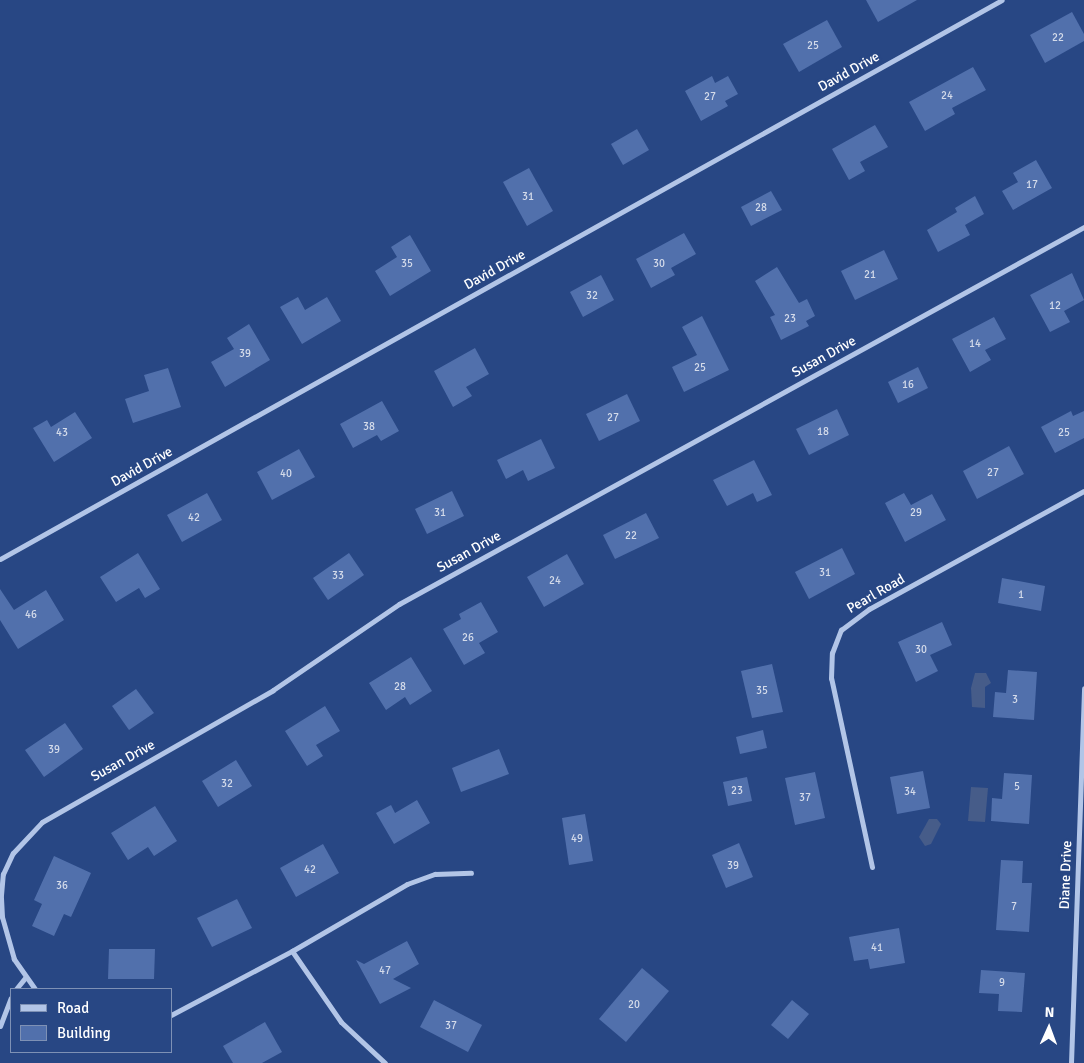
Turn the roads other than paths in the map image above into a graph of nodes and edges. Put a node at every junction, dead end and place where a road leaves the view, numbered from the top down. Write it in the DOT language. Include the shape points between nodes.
graph roads {
  1 [pos="1002,0"];
  2 [pos="1084,227"];
  3 [pos="1084,491"];
  4 [pos="0,559"];
  5 [pos="1084,688"];
  6 [pos="872,867"];
  7 [pos="471,873"];
  8 [pos="292,951"];
  9 [pos="25,978"];
  10 [pos="17,988"];
  11 [pos="35,988"];
  12 [pos="10,1001"];
  13 [pos="172,1014"];
  14 [pos="0,1026"];
  15 [pos="376,1056"];
  16 [pos="374,1063"];
  17 [pos="385,1063"];
  18 [pos="1071,1063"];
  1 -- 4 [label="street, David Drive"];
  2 -- 9 [label="street, Susan Drive" via="399,604 273,690 54,814 22,842 4,874 2,917 14,959"];
  3 -- 6 [label="street, Pearl Road" via="869,609 841,630 832,653 831,678"];
  5 -- 18 [label="street, Diane Drive"];
  7 -- 8 [label="street" via="435,874 407,884"];
  8 -- 13 [label="street"];
  8 -- 15 [label="street" via="329,1007"];
  9 -- 10 [label="street"];
  9 -- 11 [label="street, Susan Drive"];
  12 -- 14 [label="street"];
  15 -- 16 [label="street"];
  15 -- 17 [label="street"];
}
